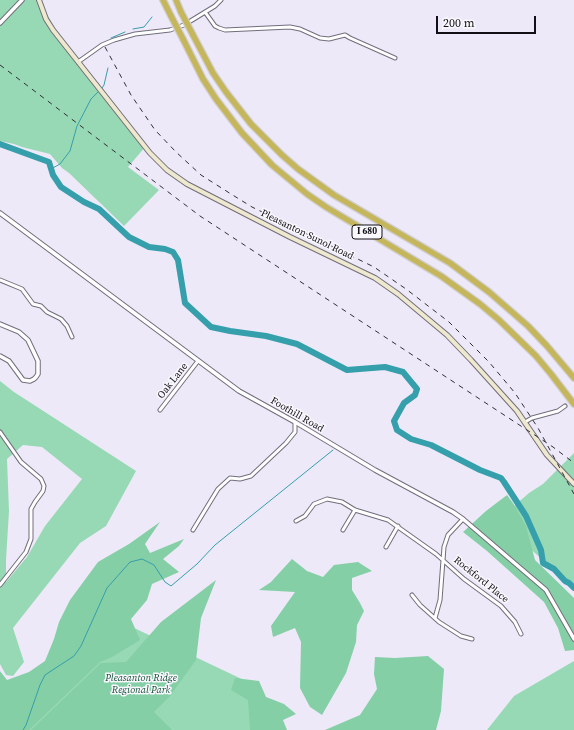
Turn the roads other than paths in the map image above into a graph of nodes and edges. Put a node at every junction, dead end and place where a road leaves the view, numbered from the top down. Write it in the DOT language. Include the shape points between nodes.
graph roads {
  1 [pos="22,0"];
  2 [pos="39,0"];
  3 [pos="163,0"];
  4 [pos="177,0"];
  5 [pos="222,0"];
  6 [pos="205,12"];
  7 [pos="0,23"];
  8 [pos="395,58"];
  9 [pos="78,62"];
  10 [pos="0,213"];
  11 [pos="0,280"];
  12 [pos="0,324"];
  13 [pos="72,337"];
  14 [pos="0,356"];
  15 [pos="198,361"];
  16 [pos="574,378"];
  17 [pos="574,404"];
  18 [pos="565,406"];
  19 [pos="160,410"];
  20 [pos="295,422"];
  21 [pos="525,422"];
  22 [pos="0,432"];
  23 [pos="574,484"];
  24 [pos="355,510"];
  25 [pos="463,519"];
  26 [pos="296,521"];
  27 [pos="398,526"];
  28 [pos="193,530"];
  29 [pos="343,530"];
  30 [pos="386,547"];
  31 [pos="443,560"];
  32 [pos="0,584"];
  33 [pos="412,596"];
  34 [pos="435,618"];
  35 [pos="522,634"];
  36 [pos="574,638"];
  37 [pos="472,639"];
  1 -- 7 [label="street"];
  2 -- 9 [label="main road, Pleasanton Sunol Road" via="46,19"];
  3 -- 17 [label="highway, I 680, bridge" via="203,79 220,105 272,166 326,207 442,276 480,304 536,356"];
  4 -- 16 [label="highway, I 680, bridge" via="213,73 251,124 282,155 328,191 450,263 489,292 528,326"];
  5 -- 6 [label="street"];
  6 -- 8 [label="street" via="215,26 225,30 290,27 320,38 345,35"];
  6 -- 9 [label="street" via="170,30 135,34 114,40"];
  9 -- 21 [label="main road, Pleasanton Sunol Road" via="154,158 167,170 177,178 365,273 398,294 459,347"];
  10 -- 15 [label="street, Foothill Road"];
  11 -- 13 [label="street" via="22,289 33,304 41,306 61,320"];
  12 -- 14 [label="street" via="19,332 28,340 38,362 38,374 32,380 23,380 9,361"];
  15 -- 19 [label="street, Oak Lane"];
  15 -- 20 [label="street, Foothill Road" via="238,391"];
  18 -- 21 [label="street" via="558,411"];
  20 -- 25 [label="street, Foothill Road"];
  20 -- 28 [label="street" via="296,432 251,476 230,478 218,488"];
  21 -- 23 [label="main road, Pleasanton Sunol Road" via="548,455"];
  22 -- 32 [label="street" via="21,462 41,479 44,486 44,491 31,509 31,539 26,552"];
  24 -- 26 [label="street, Rockford Place" via="342,502 327,499 314,504 305,516"];
  24 -- 27 [label="street, Rockford Place" via="388,520"];
  24 -- 29 [label="street"];
  25 -- 31 [label="street" via="448,535"];
  25 -- 36 [label="street, Foothill Road" via="546,590"];
  27 -- 30 [label="street"];
  27 -- 31 [label="street, Rockford Place"];
  31 -- 34 [label="street" via="440,600"];
  31 -- 35 [label="street, Rockford Place" via="501,606"];
  33 -- 34 [label="street"];
  34 -- 37 [label="street" via="462,636"];
}
